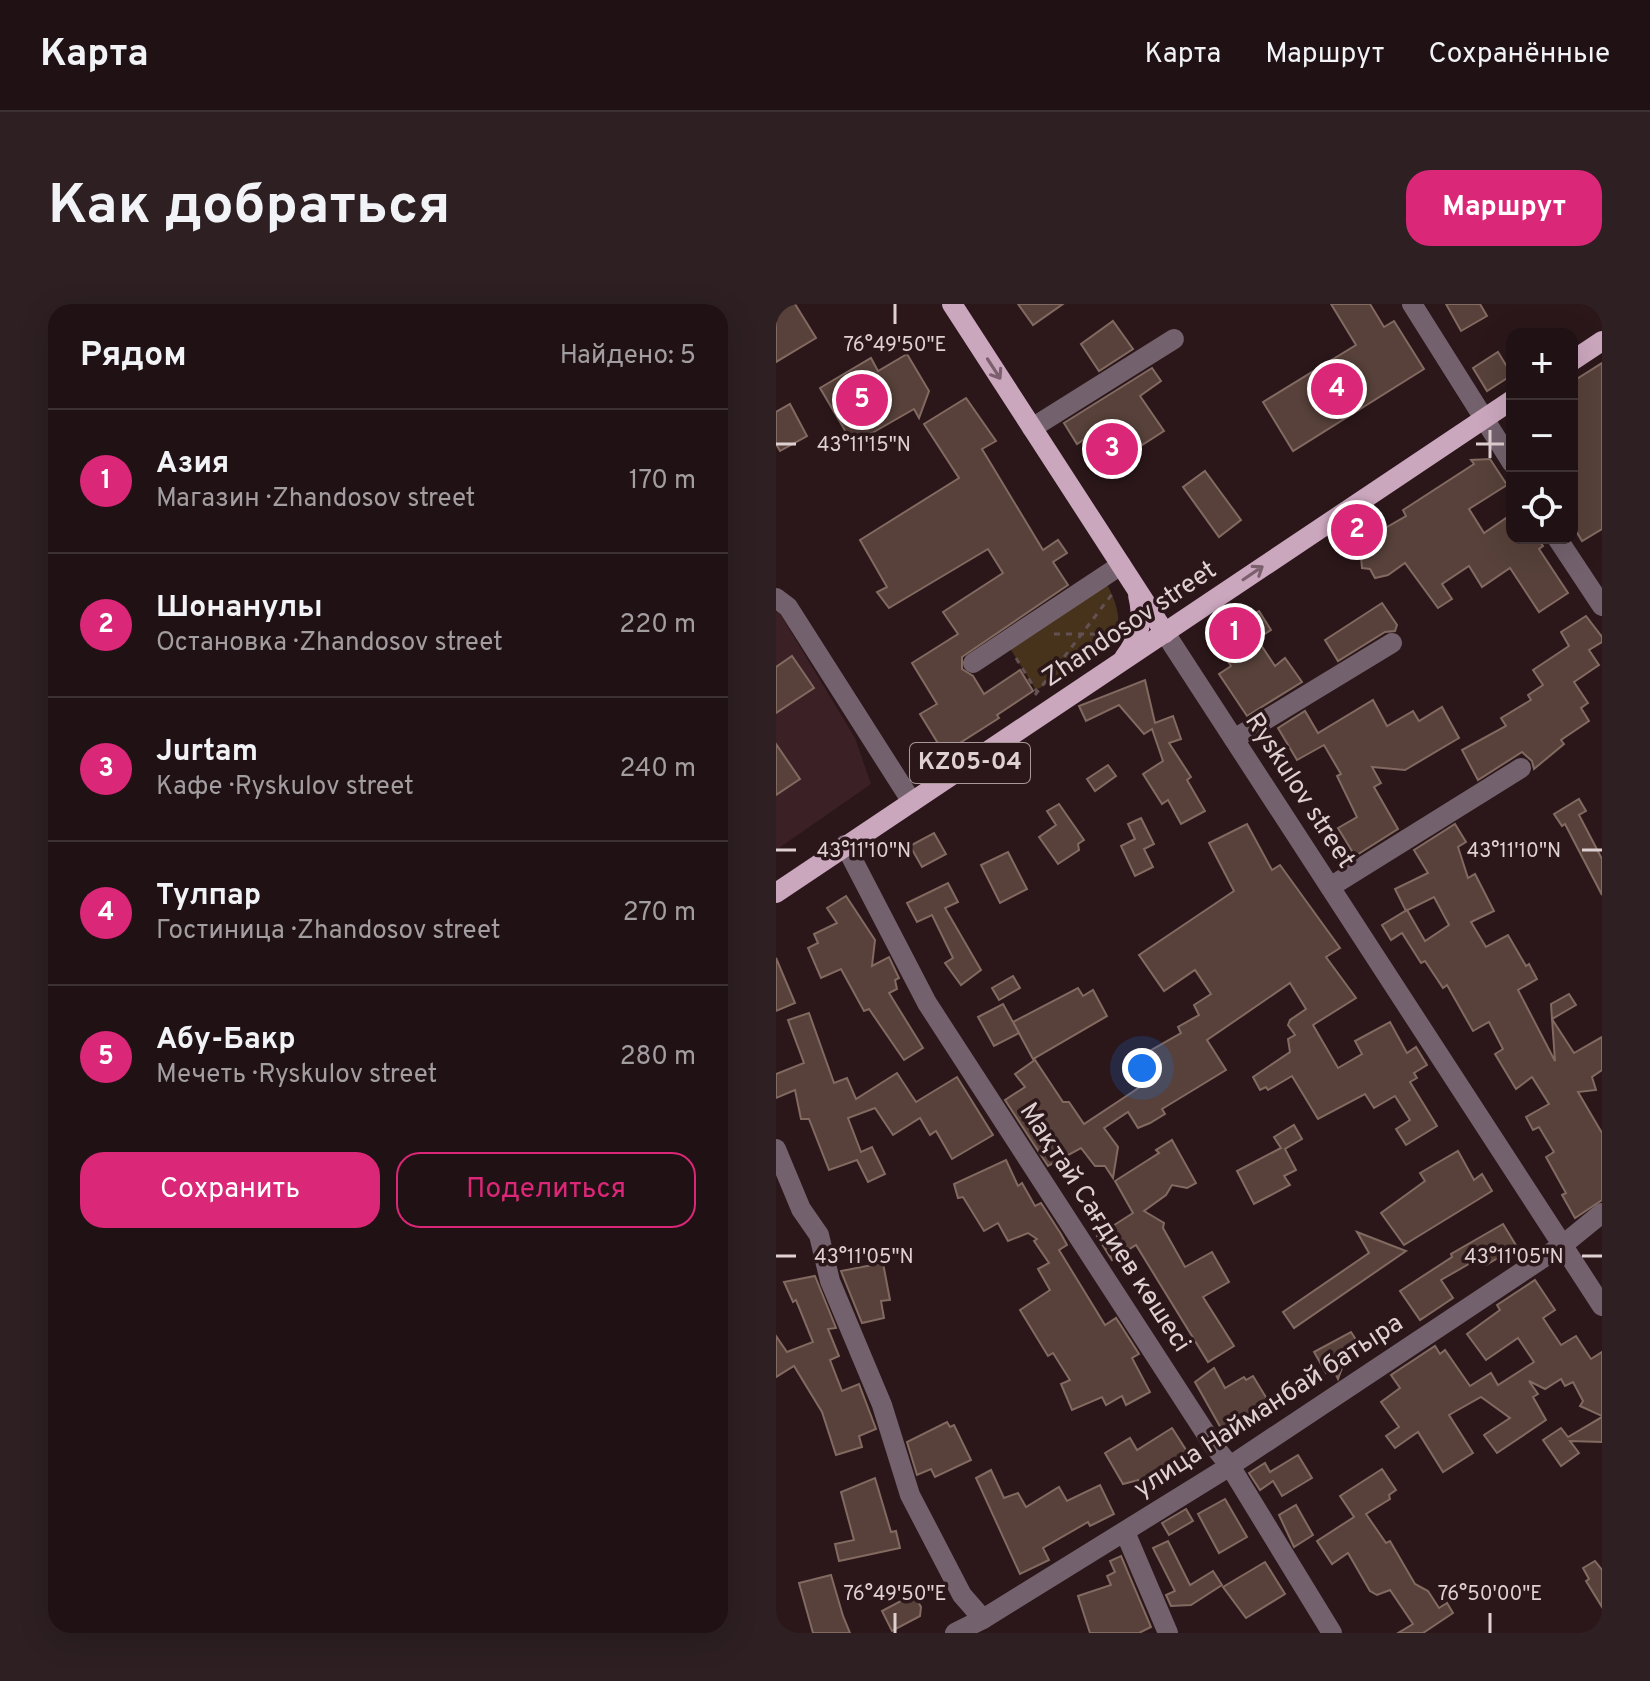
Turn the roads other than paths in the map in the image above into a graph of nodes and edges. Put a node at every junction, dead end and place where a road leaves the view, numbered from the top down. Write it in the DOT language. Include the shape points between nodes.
graph roads {
  1 [pos="952,304"];
  2 [pos="1412,304"];
  3 [pos="1174,339"];
  4 [pos="1602,341"];
  5 [pos="1578,357"];
  6 [pos="1506,404"];
  7 [pos="1484,418"];
  8 [pos="1032,428"];
  9 [pos="1506,453"];
  10 [pos="1561,544"];
  11 [pos="1121,565"];
  12 [pos="1138,591"];
  13 [pos="776,598"];
  14 [pos="1208,603"];
  15 [pos="1602,606"];
  16 [pos="1165,633"];
  17 [pos="1392,643"];
  18 [pos="973,663"];
  19 [pos="1120,663"];
  20 [pos="1234,739"];
  21 [pos="1521,768"];
  22 [pos="912,802"];
  23 [pos="845,845"];
  24 [pos="1330,887"];
  25 [pos="776,893"];
  26 [pos="776,1149"];
  27 [pos="1602,1213"];
  28 [pos="1564,1244"];
  29 [pos="1602,1306"];
  30 [pos="1230,1466"];
  31 [pos="1125,1532"];
  32 [pos="983,1619"];
  33 [pos="955,1633"];
  34 [pos="1168,1633"];
  35 [pos="1332,1633"];
  1 -- 8 [label="main road, Ryskulov street / KZ05-04, one-way"];
  2 -- 7 [label="street"];
  3 -- 8 [label="street"];
  4 -- 5 [label="main road"];
  6 -- 7 [label="main road, Zhandosov street / KZ05-04"];
  7 -- 9 [label="street"];
  14 -- 7 [label="main road, Zhandosov street / KZ05-04, one-way"];
  8 -- 11 [label="main road, Ryskulov street / KZ05-04"];
  10 -- 15 [label="street"];
  11 -- 12 [label="main road, Ryskulov street / KZ05-04"];
  11 -- 18 [label="street"];
  12 -- 14 [label="main road, KZ05-04" via="1155,606 1173,611"];
  12 -- 16 [label="main road, Ryskulov street / KZ05-04"];
  12 -- 19 [label="main road, KZ05-04" via="1143,614 1139,632"];
  13 -- 22 [label="street" via="788,607"];
  14 -- 16 [label="main road, Zhandosov street / KZ05-04"];
  16 -- 19 [label="main road, Zhandosov street / KZ05-04"];
  16 -- 20 [label="street, Ryskulov street"];
  17 -- 20 [label="street"];
  19 -- 22 [label="main road, Zhandosov street / KZ05-04"];
  20 -- 24 [label="street, Ryskulov street"];
  21 -- 24 [label="street"];
  22 -- 23 [label="main road, Zhandosov street / KZ05-04"];
  23 -- 25 [label="main road, Zhandosov street / KZ05-04"];
  23 -- 30 [label="street, Мақтай Сағдиев көшесі" via="927,1003"];
  24 -- 28 [label="street, Ryskulov street"];
  26 -- 32 [label="street" via="801,1209 819,1235 830,1281 882,1405 910,1495 962,1595"];
  27 -- 28 [label="street, улица Найманбай батыра"];
  28 -- 29 [label="street, Ryskulov street"];
  28 -- 30 [label="street, улица Найманбай батыра"];
  30 -- 31 [label="street, улица Найманбай батыра"];
  30 -- 35 [label="street, Мақтай Сағдиев көшесі"];
  31 -- 32 [label="street, улица Найманбай батыра"];
  31 -- 34 [label="street"];
  32 -- 33 [label="street, улица Найманбай батыра"];
}
